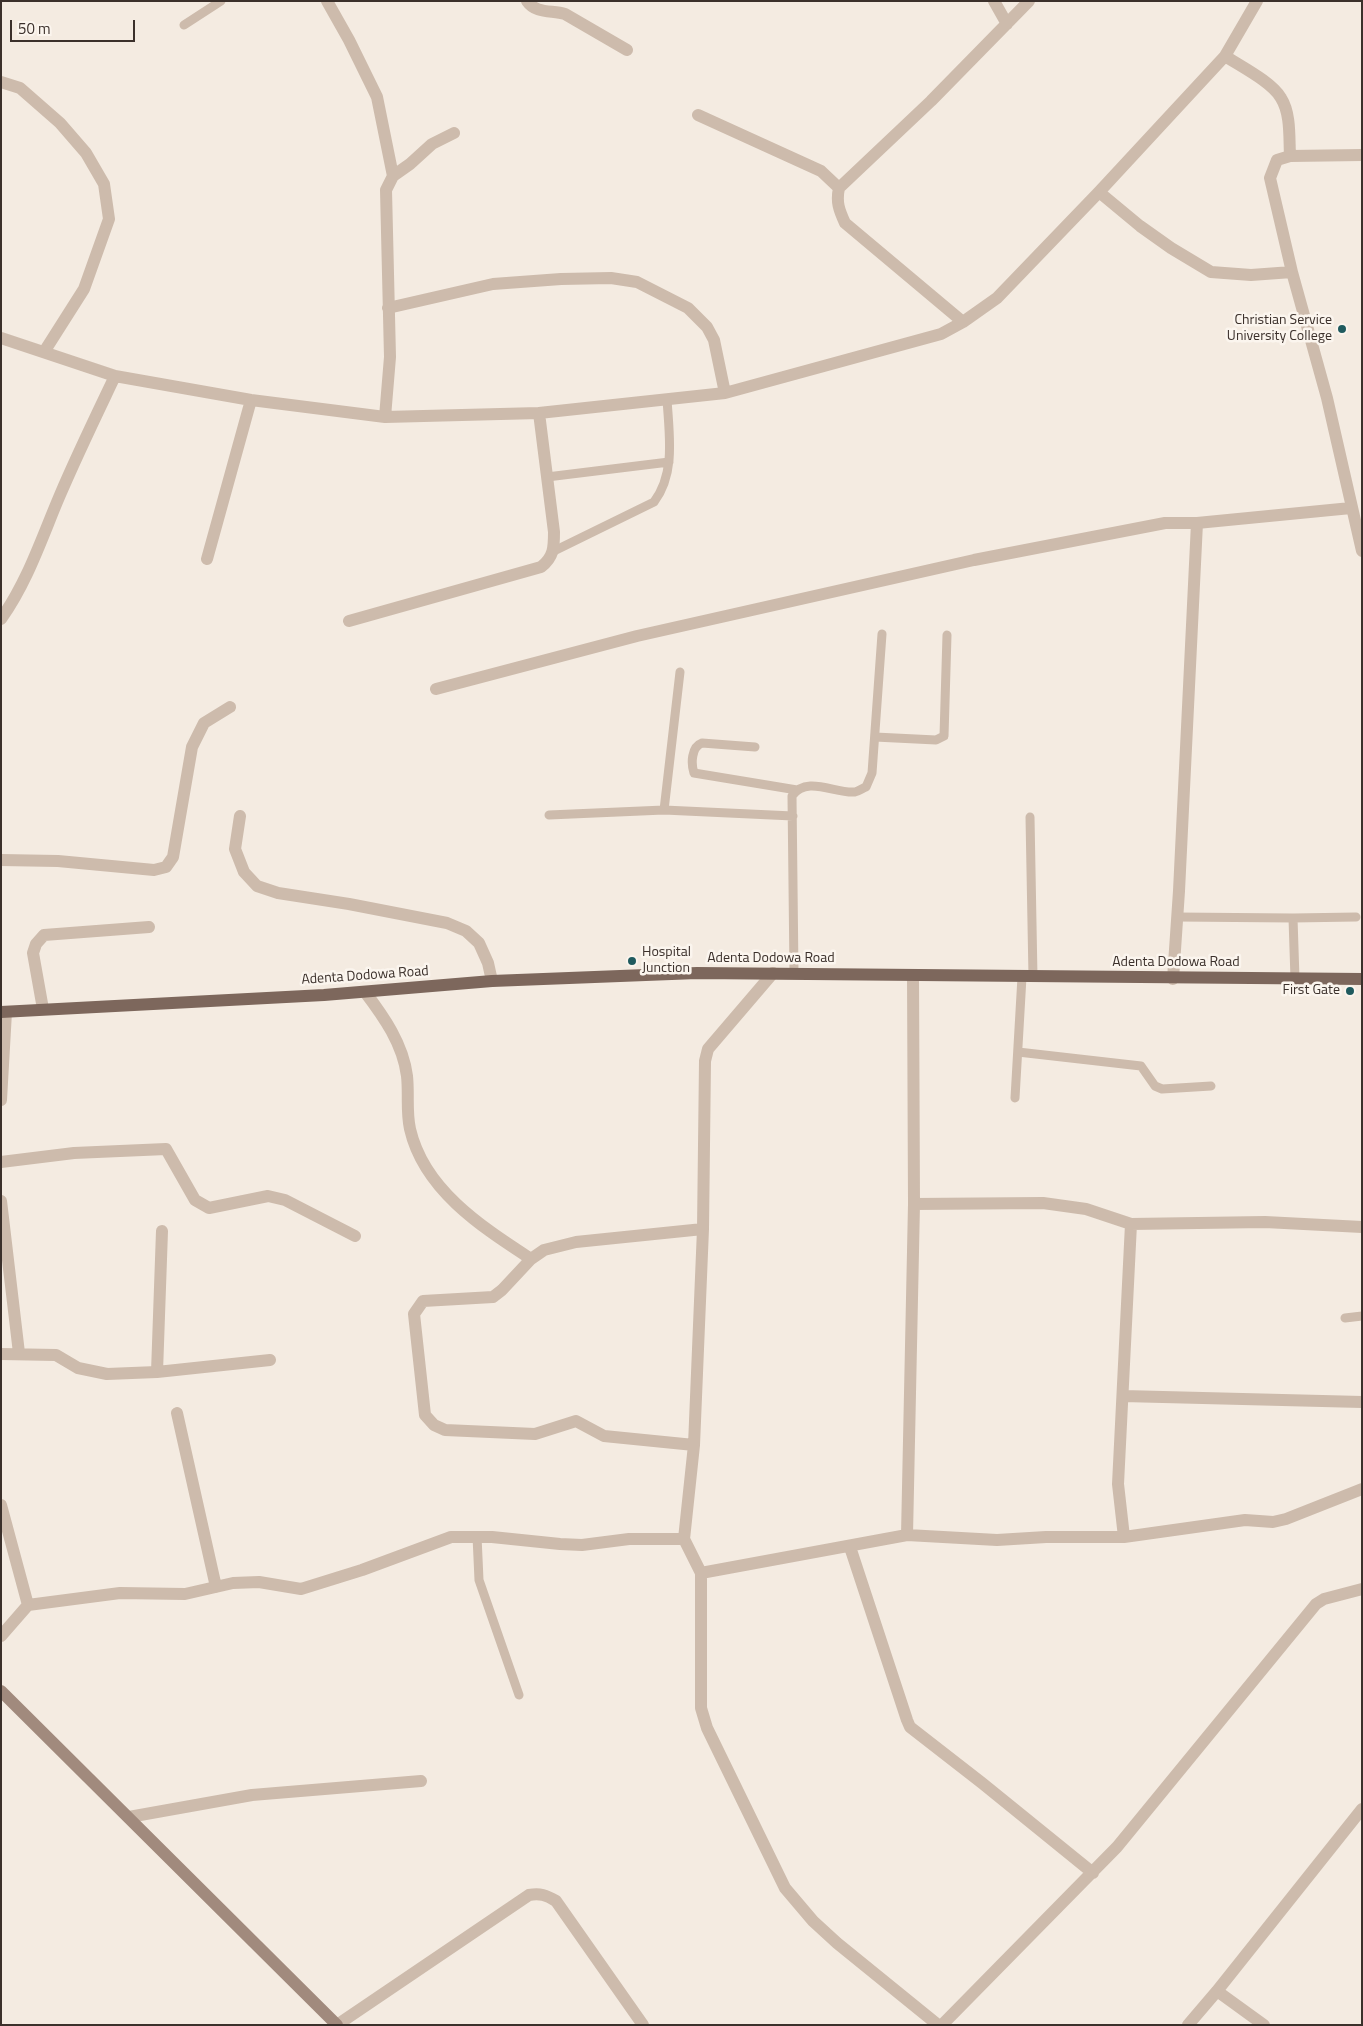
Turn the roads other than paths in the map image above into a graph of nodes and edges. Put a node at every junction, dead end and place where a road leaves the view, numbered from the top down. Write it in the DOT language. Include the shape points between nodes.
graph roads {
  1 [pos="221,1"];
  2 [pos="327,1"];
  3 [pos="527,1"];
  4 [pos="994,1"];
  5 [pos="1029,1"];
  6 [pos="1257,1"];
  7 [pos="1007,24"];
  8 [pos="184,25"];
  9 [pos="627,50"];
  10 [pos="1225,56"];
  11 [pos="1,82"];
  12 [pos="698,115"];
  13 [pos="454,133"];
  14 [pos="1362,155"];
  15 [pos="1290,156"];
  16 [pos="393,176"];
  17 [pos="839,188"];
  18 [pos="1099,192"];
  19 [pos="1292,272"];
  20 [pos="388,308"];
  21 [pos="963,322"];
  22 [pos="1,338"];
  23 [pos="44,352"];
  24 [pos="114,376"];
  25 [pos="725,393"];
  26 [pos="251,400"];
  27 [pos="667,400"];
  28 [pos="539,413"];
  29 [pos="385,417"];
  30 [pos="669,462"];
  31 [pos="547,477"];
  32 [pos="1352,508"];
  33 [pos="1197,523"];
  34 [pos="554,551"];
  35 [pos="1362,551"];
  36 [pos="207,559"];
  37 [pos="1,619"];
  38 [pos="349,621"];
  39 [pos="882,634"];
  40 [pos="947,635"];
  41 [pos="680,672"];
  42 [pos="436,689"];
  43 [pos="230,707"];
  44 [pos="875,737"];
  45 [pos="755,748"];
  46 [pos="796,790"];
  47 [pos="664,810"];
  48 [pos="549,815"];
  49 [pos="240,816"];
  50 [pos="793,816"];
  51 [pos="1030,817"];
  52 [pos="1,860"];
  53 [pos="1177,917"];
  54 [pos="1356,917"];
  55 [pos="1293,918"];
  56 [pos="149,927"];
  57 [pos="773,973"];
  58 [pos="794,973"];
  59 [pos="913,975"];
  60 [pos="1028,977"];
  61 [pos="1173,979"];
  62 [pos="1295,979"];
  63 [pos="1362,980"];
  64 [pos="492,981"];
  65 [pos="365,992"];
  66 [pos="43,1009"];
  67 [pos="4,1012"];
  68 [pos="1018,1052"];
  69 [pos="1211,1086"];
  70 [pos="1015,1098"];
  71 [pos="1,1100"];
  72 [pos="1,1162"];
  73 [pos="1,1201"];
  74 [pos="914,1204"];
  75 [pos="1131,1224"];
  76 [pos="1362,1227"];
  77 [pos="703,1228"];
  78 [pos="162,1232"];
  79 [pos="356,1236"];
  80 [pos="531,1259"];
  81 [pos="1362,1316"];
  82 [pos="1345,1318"];
  83 [pos="19,1353"];
  84 [pos="1,1354"];
  85 [pos="270,1360"];
  86 [pos="157,1372"];
  87 [pos="1123,1396"];
  88 [pos="1362,1402"];
  89 [pos="177,1413"];
  90 [pos="694,1446"];
  91 [pos="1362,1489"];
  92 [pos="1,1505"];
  93 [pos="907,1535"];
  94 [pos="477,1536"];
  95 [pos="1124,1537"];
  96 [pos="684,1540"];
  97 [pos="850,1547"];
  98 [pos="701,1572"];
  99 [pos="216,1587"];
  100 [pos="1362,1590"];
  101 [pos="28,1605"];
  102 [pos="1,1636"];
  103 [pos="1,1691"];
  104 [pos="519,1695"];
  105 [pos="420,1782"];
  106 [pos="1362,1809"];
  107 [pos="129,1817"];
  108 [pos="1092,1873"];
  109 [pos="1217,1991"];
  110 [pos="337,2025"];
  111 [pos="643,2025"];
  112 [pos="938,2025"];
  113 [pos="942,2025"];
  114 [pos="1188,2025"];
  115 [pos="1264,2025"];
  1 -- 8 [label="lane"];
  2 -- 16 [label="street" via="377,97"];
  3 -- 9 [label="street" via="530,6 544,12 565,14"];
  4 -- 7 [label="street"];
  5 -- 7 [label="street"];
  6 -- 10 [label="street"];
  7 -- 17 [label="street"];
  10 -- 15 [label="street" via="1281,97 1287,111"];
  10 -- 18 [label="street"];
  11 -- 23 [label="street" via="20,88 60,123 86,153 104,184 110,219 84,289"];
  12 -- 17 [label="street" via="821,171"];
  13 -- 16 [label="street" via="432,144"];
  14 -- 15 [label="street"];
  15 -- 19 [label="street" via="1277,160 1270,178"];
  16 -- 20 [label="street" via="384,201"];
  17 -- 21 [label="street" via="838,209 845,223"];
  18 -- 19 [label="street" via="1140,226 1211,272 1251,275"];
  18 -- 21 [label="street" via="997,298"];
  19 -- 32 [label="street" via="1327,398"];
  20 -- 25 [label="street" via="493,284 611,278 637,282 688,308 707,327 714,340"];
  20 -- 29 [label="street" via="390,357"];
  21 -- 25 [label="street" via="941,334"];
  22 -- 23 [label="street"];
  23 -- 24 [label="street"];
  24 -- 26 [label="street"];
  24 -- 37 [label="street" via="44,538 13,602"];
  25 -- 27 [label="street"];
  26 -- 29 [label="street"];
  26 -- 36 [label="street"];
  27 -- 28 [label="street"];
  27 -- 30 [label="lane"];
  28 -- 29 [label="street"];
  28 -- 31 [label="street"];
  30 -- 31 [label="lane"];
  30 -- 34 [label="lane" via="663,491 654,502"];
  31 -- 34 [label="street"];
  32 -- 33 [label="street"];
  32 -- 35 [label="street"];
  33 -- 42 [label="street" via="1165,524 974,560 637,636"];
  33 -- 53 [label="street"];
  34 -- 38 [label="street" via="549,561 541,566"];
  39 -- 44 [label="lane"];
  40 -- 44 [label="lane" via="944,736 936,740"];
  41 -- 47 [label="lane"];
  43 -- 52 [label="street" via="204,723 192,747 173,857 166,867 154,870"];
  44 -- 46 [label="lane" via="872,773 866,787 855,792 806,786"];
  45 -- 46 [label="lane" via="702,743 694,749 692,768 694,773"];
  46 -- 50 [label="lane" via="792,796"];
  47 -- 48 [label="lane"];
  47 -- 50 [label="lane"];
  49 -- 64 [label="street" via="235,849 244,872 257,886 278,893 447,923 479,943"];
  50 -- 58 [label="lane"];
  51 -- 60 [label="lane"];
  53 -- 55 [label="lane"];
  53 -- 61 [label="street"];
  54 -- 55 [label="lane"];
  55 -- 62 [label="lane"];
  56 -- 66 [label="street" via="44,935 36,944 34,953"];
  57 -- 58 [label="main road, Adenta Dodowa Road"];
  57 -- 64 [label="main road, Adenta Dodowa Road"];
  57 -- 77 [label="street" via="708,1049 704,1077"];
  58 -- 59 [label="main road, Adenta Dodowa Road"];
  59 -- 60 [label="main road, Adenta Dodowa Road"];
  59 -- 74 [label="street"];
  60 -- 61 [label="main road, Adenta Dodowa Road"];
  60 -- 68 [label="lane"];
  61 -- 62 [label="main road, Adenta Dodowa Road"];
  62 -- 63 [label="main road, Adenta Dodowa Road"];
  64 -- 65 [label="main road, Adenta Dodowa Road"];
  65 -- 66 [label="main road, Adenta Dodowa Road"];
  65 -- 80 [label="street" via="385,1018 398,1043 407,1075 410,1128 437,1184 488,1232"];
  66 -- 67 [label="main road, Adenta Dodowa Road"];
  67 -- 71 [label="street"];
  68 -- 69 [label="lane" via="1141,1066 1162,1089"];
  68 -- 70 [label="lane"];
  72 -- 79 [label="street" via="166,1149 195,1200 208,1208 268,1196 285,1200"];
  73 -- 83 [label="street"];
  74 -- 75 [label="street" via="1043,1203 1086,1209"];
  74 -- 93 [label="street"];
  75 -- 76 [label="street" via="1265,1222"];
  75 -- 87 [label="street"];
  77 -- 80 [label="street" via="576,1242 544,1250"];
  77 -- 90 [label="street"];
  78 -- 86 [label="street"];
  80 -- 90 [label="street" via="493,1297 423,1301 414,1314 425,1415 434,1425 445,1430 535,1434 576,1421 604,1436"];
  81 -- 82 [label="lane"];
  83 -- 84 [label="street"];
  83 -- 86 [label="street" via="56,1355 78,1368 106,1374"];
  85 -- 86 [label="street"];
  87 -- 88 [label="street"];
  87 -- 95 [label="street" via="1118,1484"];
  89 -- 99 [label="street"];
  90 -- 96 [label="street"];
  91 -- 95 [label="street" via="1273,1522 1245,1520"];
  92 -- 101 [label="street"];
  93 -- 95 [label="street" via="997,1540"];
  93 -- 97 [label="street"];
  94 -- 96 [label="street" via="582,1544 620,1540"];
  94 -- 99 [label="street" via="450,1537 301,1589 260,1582 233,1582"];
  94 -- 104 [label="lane" via="479,1580"];
  96 -- 98 [label="street"];
  97 -- 98 [label="street"];
  97 -- 108 [label="street" via="910,1726"];
  98 -- 112 [label="street" via="701,1708 707,1728 785,1888 837,1943"];
  99 -- 101 [label="street" via="185,1594 120,1593"];
  100 -- 108 [label="street" via="1324,1598 1316,1604"];
  101 -- 102 [label="street"];
  103 -- 107 [label="street"];
  105 -- 107 [label="street" via="252,1795"];
  106 -- 109 [label="street"];
  107 -- 110 [label="street"];
  108 -- 113 [label="street"];
  109 -- 114 [label="street"];
  109 -- 115 [label="street"];
  110 -- 111 [label="street" via="529,1896 539,1894 556,1901"];
}
